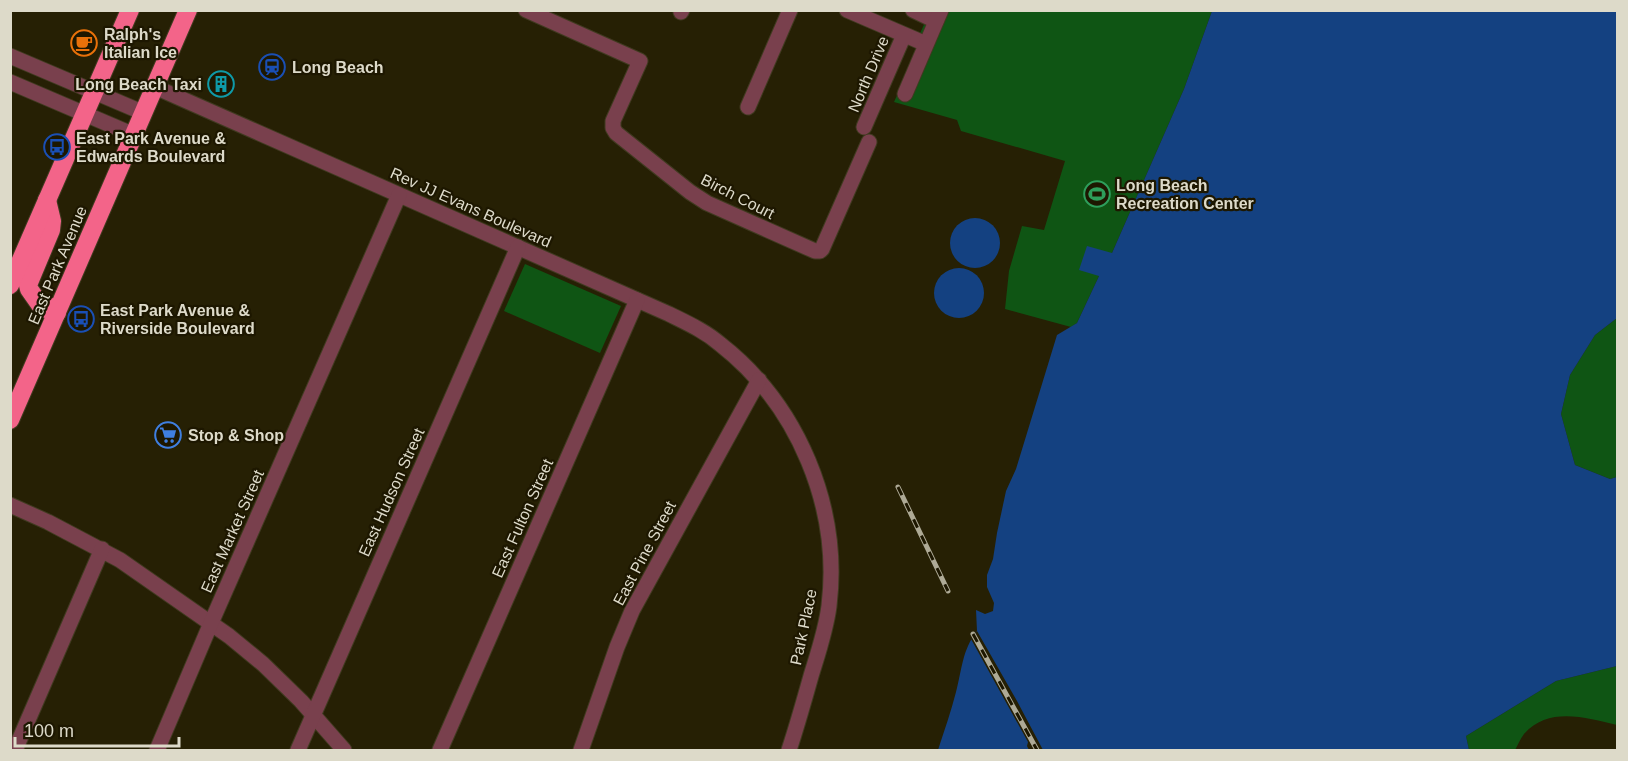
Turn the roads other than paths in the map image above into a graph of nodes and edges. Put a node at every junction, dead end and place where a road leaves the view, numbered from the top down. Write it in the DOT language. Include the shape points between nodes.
graph roads {
  1 [pos="130,10"];
  2 [pos="188,10"];
  3 [pos="790,10"];
  4 [pos="847,10"];
  5 [pos="913,10"];
  6 [pos="530,11"];
  7 [pos="939,16"];
  8 [pos="904,35"];
  9 [pos="926,44"];
  10 [pos="10,56"];
  11 [pos="10,82"];
  12 [pos="155,87"];
  13 [pos="94,92"];
  14 [pos="905,93"];
  15 [pos="748,107"];
  16 [pos="85,114"];
  17 [pos="139,124"];
  18 [pos="866,134"];
  19 [pos="399,195"];
  20 [pos="47,200"];
  21 [pos="518,247"];
  22 [pos="10,285"];
  23 [pos="637,300"];
  24 [pos="57,313"];
  25 [pos="759,380"];
  26 [pos="10,420"];
  27 [pos="10,505"];
  28 [pos="102,549"];
  29 [pos="211,623"];
  30 [pos="313,715"];
  31 [pos="15,750"];
  32 [pos="157,750"];
  33 [pos="298,750"];
  34 [pos="344,750"];
  35 [pos="440,750"];
  36 [pos="581,750"];
  37 [pos="789,750"];
  1 -- 13 [label="highway, East Park Avenue"];
  2 -- 12 [label="highway, East Park Avenue"];
  3 -- 15 [label="street"];
  4 -- 8 [label="street"];
  5 -- 7 [label="street"];
  6 -- 18 [label="street, Birch Court" via="640,61 613,121 616,134 707,203 815,251 822,249"];
  7 -- 9 [label="street"];
  8 -- 9 [label="street"];
  8 -- 18 [label="street, North Drive"];
  9 -- 14 [label="street"];
  10 -- 13 [label="street"];
  11 -- 16 [label="street"];
  12 -- 17 [label="highway, East Park Avenue"];
  12 -- 19 [label="street, Rev JJ Evans Boulevard"];
  13 -- 16 [label="highway, East Park Avenue"];
  13 -- 17 [label="street"];
  16 -- 17 [label="street"];
  16 -- 20 [label="highway, East Park Avenue"];
  17 -- 24 [label="highway, East Park Avenue"];
  19 -- 21 [label="street, Rev JJ Evans Boulevard"];
  19 -- 29 [label="street, East Market Street"];
  20 -- 22 [label="highway, East Park Avenue"];
  20 -- 24 [label="highway" via="51,230 28,285 43,309 48,306"];
  21 -- 23 [label="street, Rev JJ Evans Boulevard"];
  21 -- 30 [label="street, East Hudson Street"];
  23 -- 25 [label="street, Rev JJ Evans Boulevard" via="708,335"];
  23 -- 35 [label="street, East Fulton Street"];
  24 -- 26 [label="highway, East Park Avenue"];
  25 -- 36 [label="street, East Pine Street" via="632,611"];
  25 -- 37 [label="street, Park Place" via="781,409 808,459 825,515 830,553 829,607"];
  27 -- 28 [label="street"];
  28 -- 29 [label="street"];
  28 -- 31 [label="street"];
  29 -- 30 [label="street" via="263,664"];
  29 -- 32 [label="street, East Market Street"];
  30 -- 33 [label="street, East Hudson Street"];
  30 -- 34 [label="street"];
}
